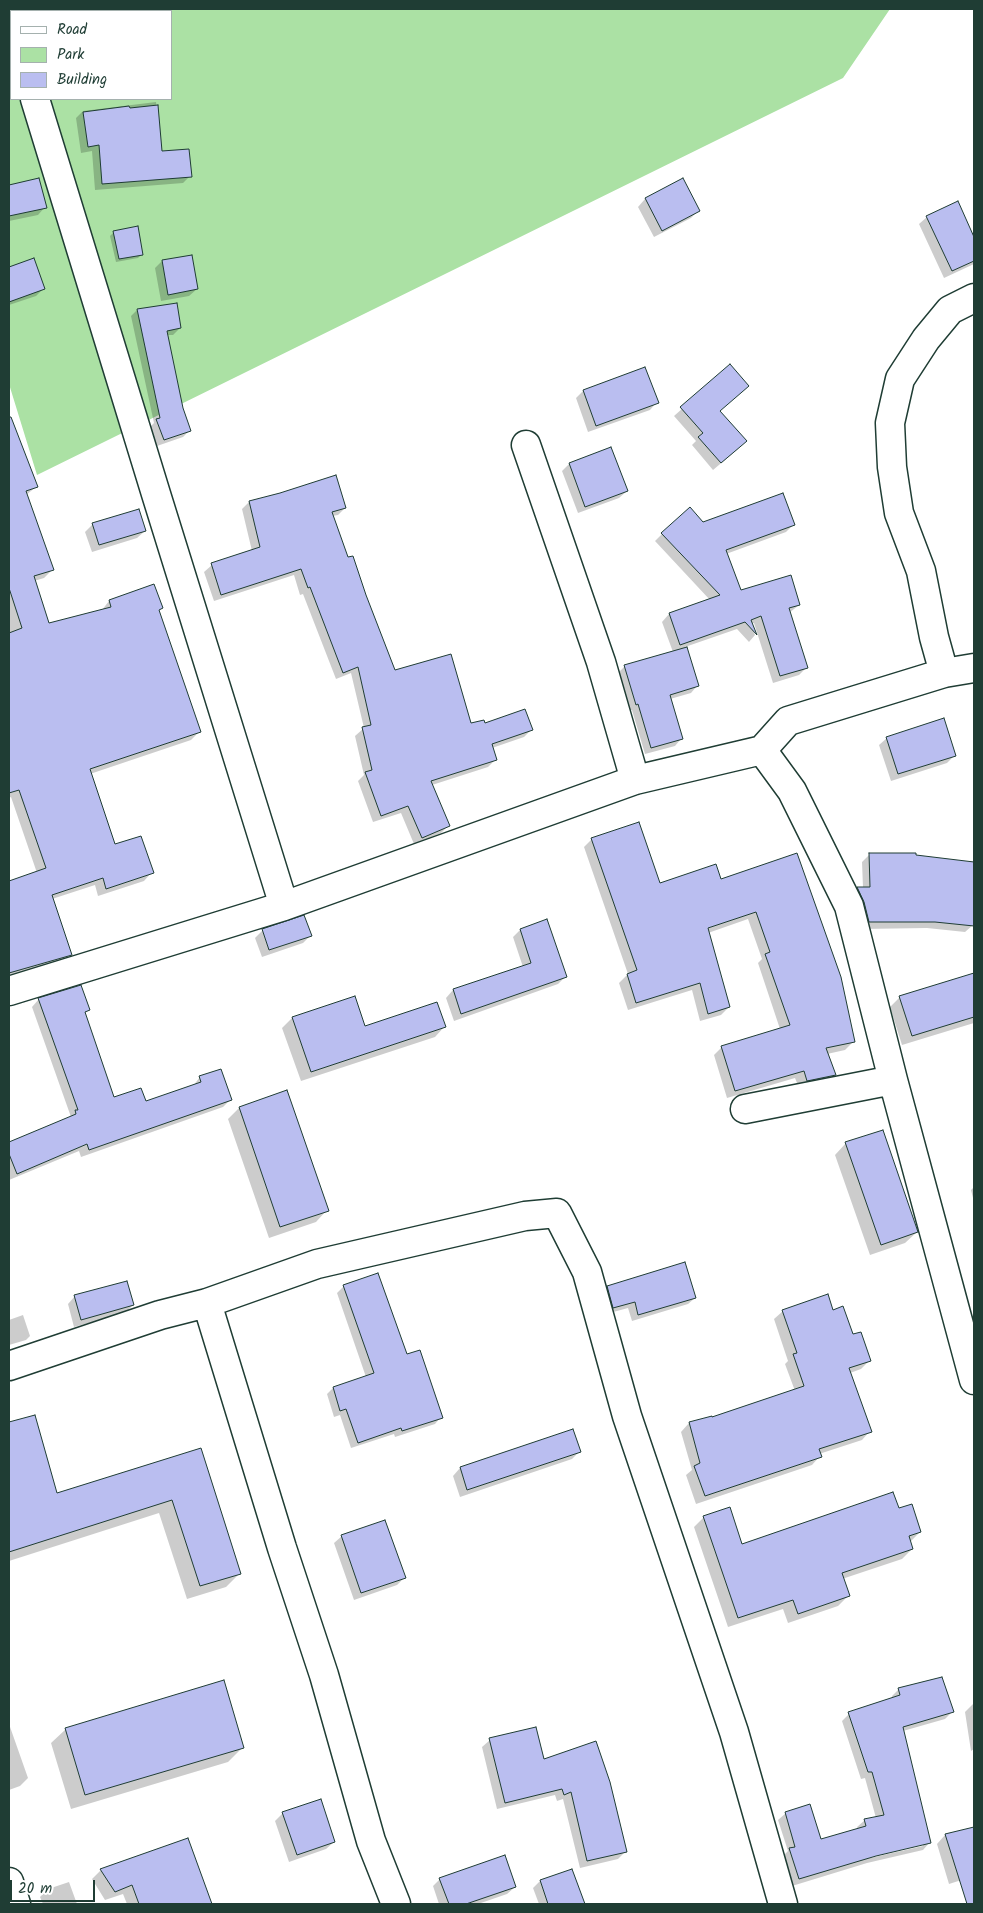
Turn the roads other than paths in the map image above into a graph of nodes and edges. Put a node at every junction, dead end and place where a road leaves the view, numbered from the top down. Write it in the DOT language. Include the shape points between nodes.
graph roads {
  1 [pos="35,100"];
  2 [pos="974,298"];
  3 [pos="526,445"];
  4 [pos="974,668"];
  5 [pos="944,673"];
  6 [pos="762,750"];
  7 [pos="635,780"];
  8 [pos="284,906"];
  9 [pos="9,991"];
  10 [pos="893,1080"];
  11 [pos="745,1110"];
  12 [pos="207,1303"];
  13 [pos="9,1366"];
  14 [pos="974,1380"];
  15 [pos="9,1882"];
  16 [pos="16,1904"];
  17 [pos="396,1904"];
  18 [pos="783,1904"];
  1 -- 8 [label="street"];
  2 -- 5 [label="street" via="950,310 926,339 900,380 890,423 899,513 921,571"];
  3 -- 7 [label="street" via="601,662"];
  4 -- 5 [label="street"];
  5 -- 6 [label="street" via="788,721"];
  6 -- 7 [label="street"];
  6 -- 10 [label="street" via="792,791 849,906"];
  7 -- 8 [label="street"];
  8 -- 9 [label="street"];
  10 -- 11 [label="street"];
  10 -- 14 [label="street"];
  12 -- 13 [label="street"];
  12 -- 17 [label="street" via="324,1675 371,1841"];
  12 -- 18 [label="street" via="317,1264 525,1216 557,1213 587,1272 628,1416 734,1732"];
  15 -- 16 [label="street"];
}
